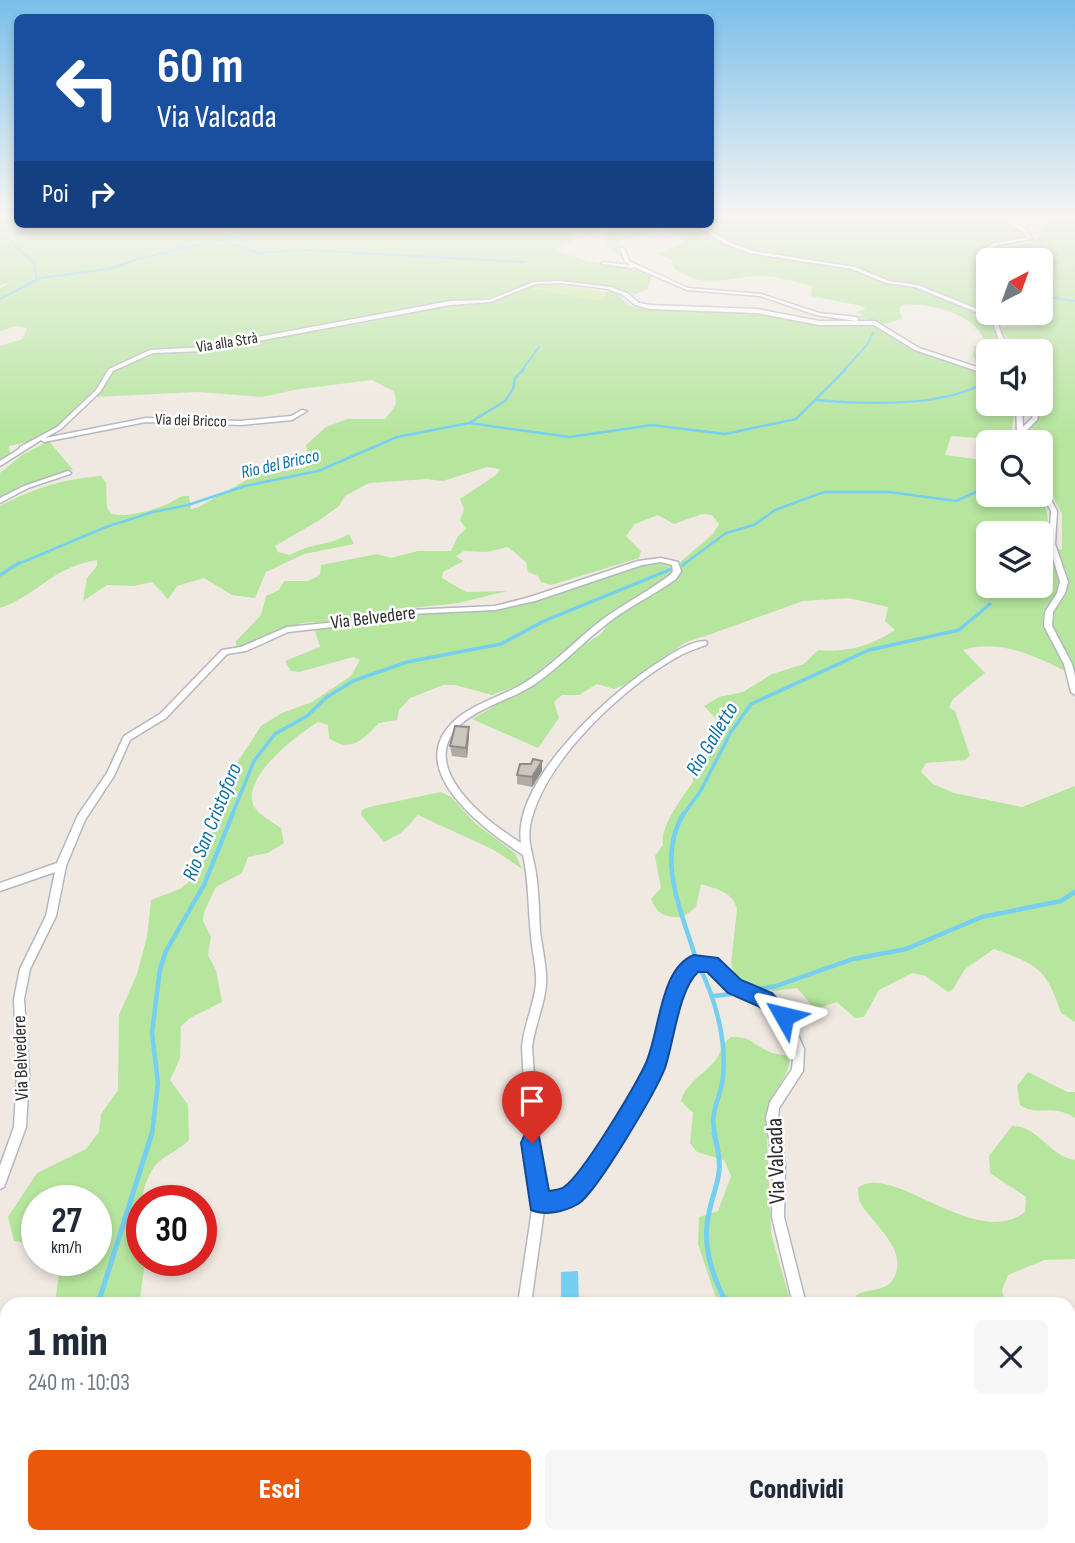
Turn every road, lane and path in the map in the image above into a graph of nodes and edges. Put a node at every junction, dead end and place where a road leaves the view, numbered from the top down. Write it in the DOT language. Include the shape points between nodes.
graph roads {
  1 [pos="517,290"];
  2 [pos="614,290"];
  3 [pos="699,290"];
  4 [pos="926,290"];
  5 [pos="976,310"];
  6 [pos="875,323"];
  7 [pos="976,369"];
  8 [pos="304,411"];
  9 [pos="1036,416"];
  10 [pos="1022,430"];
  11 [pos="22,448"];
  12 [pos="0,464"];
  13 [pos="68,473"];
  14 [pos="0,501"];
  15 [pos="1052,507"];
  16 [pos="703,643"];
  17 [pos="1075,692"];
  18 [pos="527,852"];
  19 [pos="61,866"];
  20 [pos="0,887"];
  21 [pos="0,1183"];
  22 [pos="539,1202"];
  23 [pos="525,1297"];
  24 [pos="798,1297"];
  1 -- 11 [label="street, Via alla Strà" via="490,301 450,303 205,349 146,352 111,370 98,391 59,428"];
  2 -- 6 [label="street, Via alla Strà" via="637,304 662,308 757,311 820,323"];
  3 -- 6 [label="street" via="761,295 822,315"];
  4 -- 5 [label="street"];
  6 -- 7 [label="street" via="917,349"];
  8 -- 11 [label="street, Via dei Bricco" via="292,418 241,423 146,420"];
  9 -- 10 [label="street"];
  11 -- 12 [label="street, Via dei Bricco"];
  13 -- 14 [label="street"];
  15 -- 17 [label="street" via="1052,544 1064,582 1049,612 1048,626 1068,664"];
  16 -- 18 [label="street" via="639,678 556,760 529,811 524,835"];
  18 -- 19 [label="street, Via Belvedere" via="495,831 451,786 443,765 443,746 458,723 531,682 613,615 673,577 677,567 670,562 641,563 495,608 410,612 360,622 299,626 225,652 163,716 123,743"];
  18 -- 22 [label="street" via="541,973 527,1047"];
  19 -- 20 [label="street"];
  19 -- 21 [label="street, Via Belvedere" via="51,916 25,969 21,989 23,1102 20,1127"];
  22 -- 23 [label="street"];
  22 -- 24 [label="street, Via Valcada" via="571,1195 589,1176 654,1070 679,979 694,963 712,964 734,986 778,1010 799,1049 797,1071 774,1106 772,1118 779,1164 778,1217"];
}
